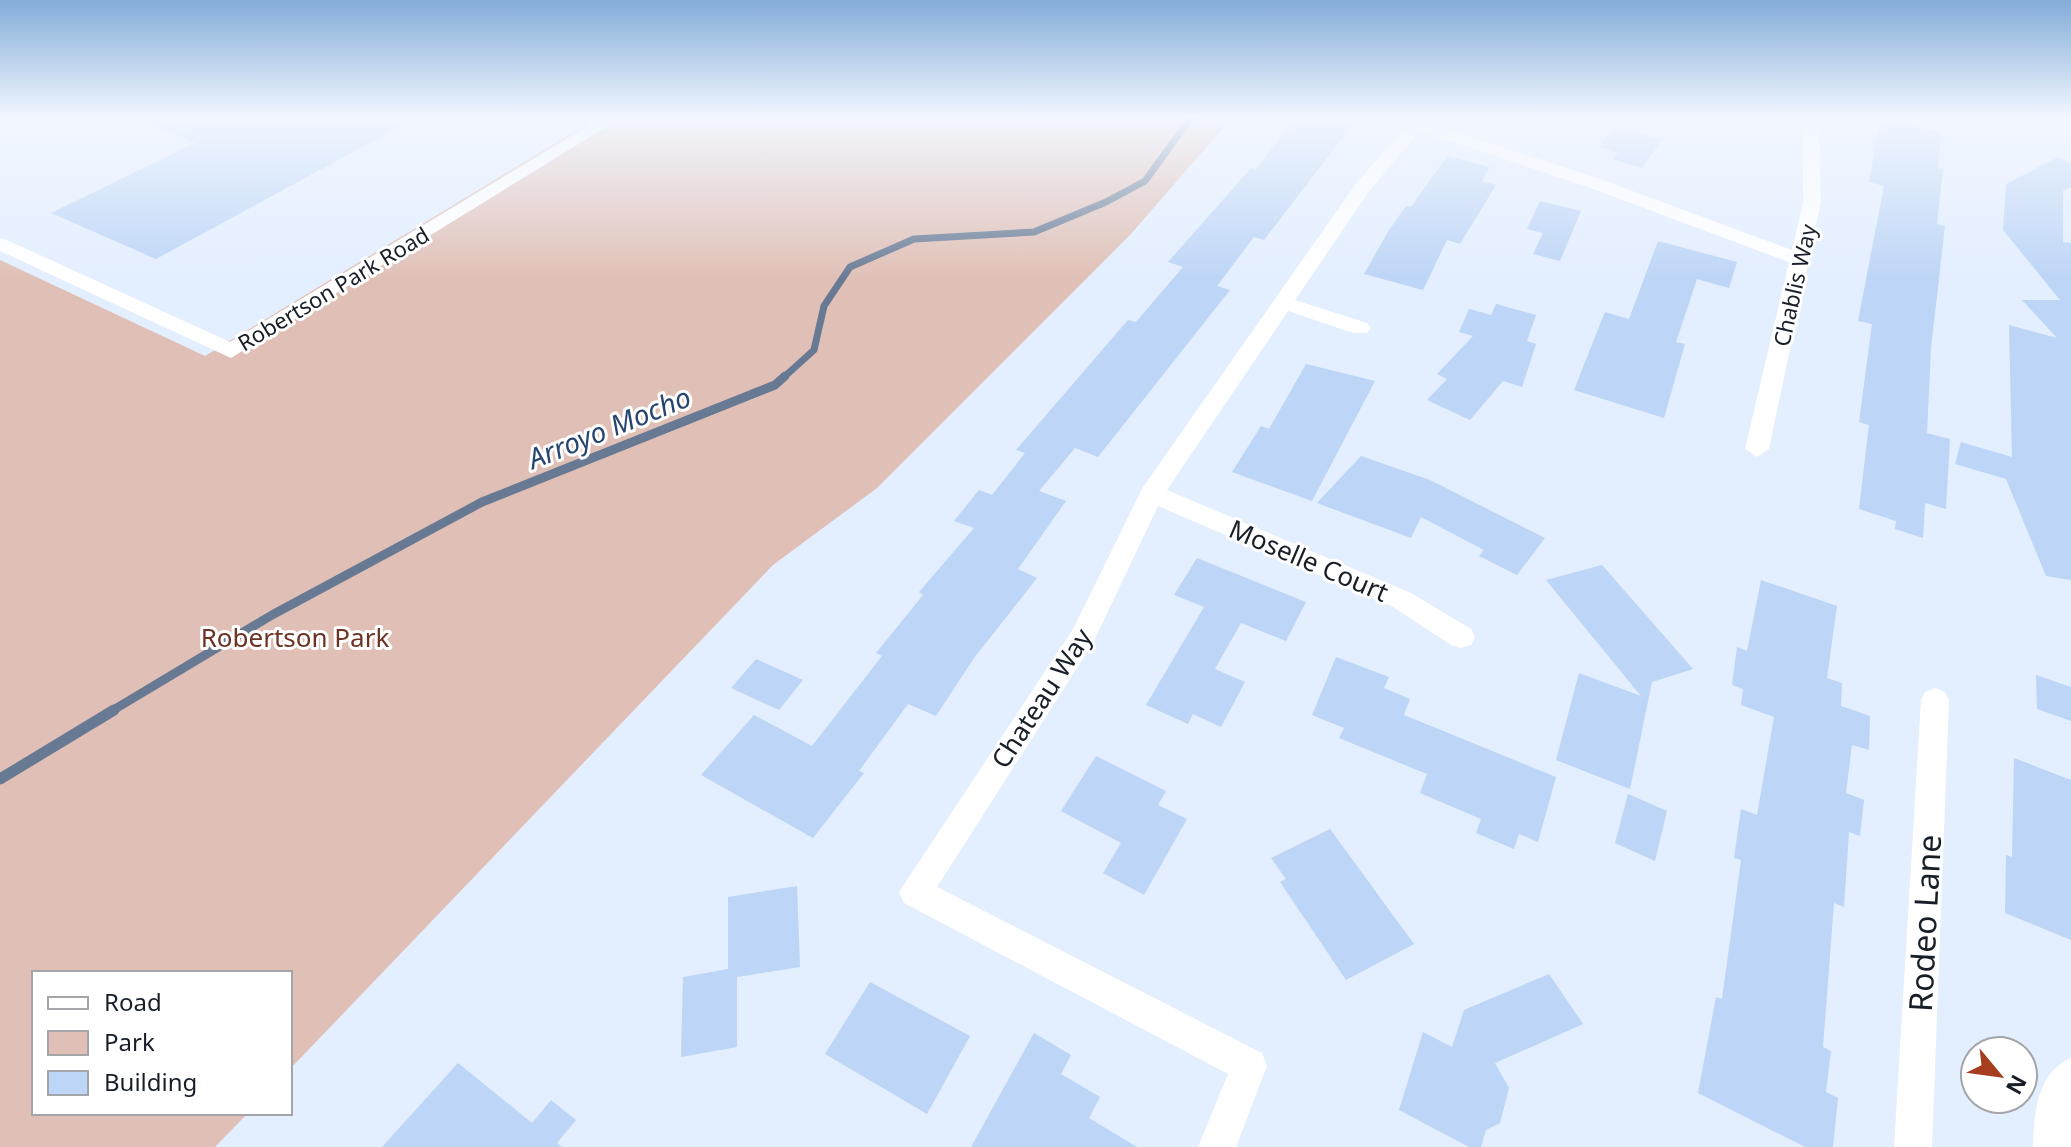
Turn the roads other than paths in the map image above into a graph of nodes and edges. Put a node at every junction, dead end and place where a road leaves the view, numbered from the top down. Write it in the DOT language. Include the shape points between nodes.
graph roads {
  1 [pos="523,173"];
  2 [pos="1375,173"];
  3 [pos="1564,173"];
  4 [pos="1812,173"];
  5 [pos="0,244"];
  6 [pos="1801,260"];
  7 [pos="1281,302"];
  8 [pos="1360,328"];
  9 [pos="1757,449"];
  10 [pos="1152,493"];
  11 [pos="1461,637"];
  12 [pos="1935,700"];
  13 [pos="2071,1076"];
  14 [pos="1217,1147"];
  15 [pos="1913,1147"];
  16 [pos="2052,1147"];
  1 -- 5 [label="street, Robertson Park Road" via="231,351"];
  2 -- 7 [label="street, Chateau Way"];
  3 -- 6 [label="street"];
  4 -- 6 [label="street, Chablis Way"];
  6 -- 9 [label="street, Chablis Way"];
  7 -- 8 [label="street"];
  7 -- 10 [label="street, Chateau Way"];
  10 -- 11 [label="street, Moselle Court" via="1402,600"];
  10 -- 14 [label="street, Chateau Way" via="1083,635 915,892 1249,1066"];
  12 -- 15 [label="street, Rodeo Lane"];
  13 -- 16 [label="street" via="2052,1106"];
}
